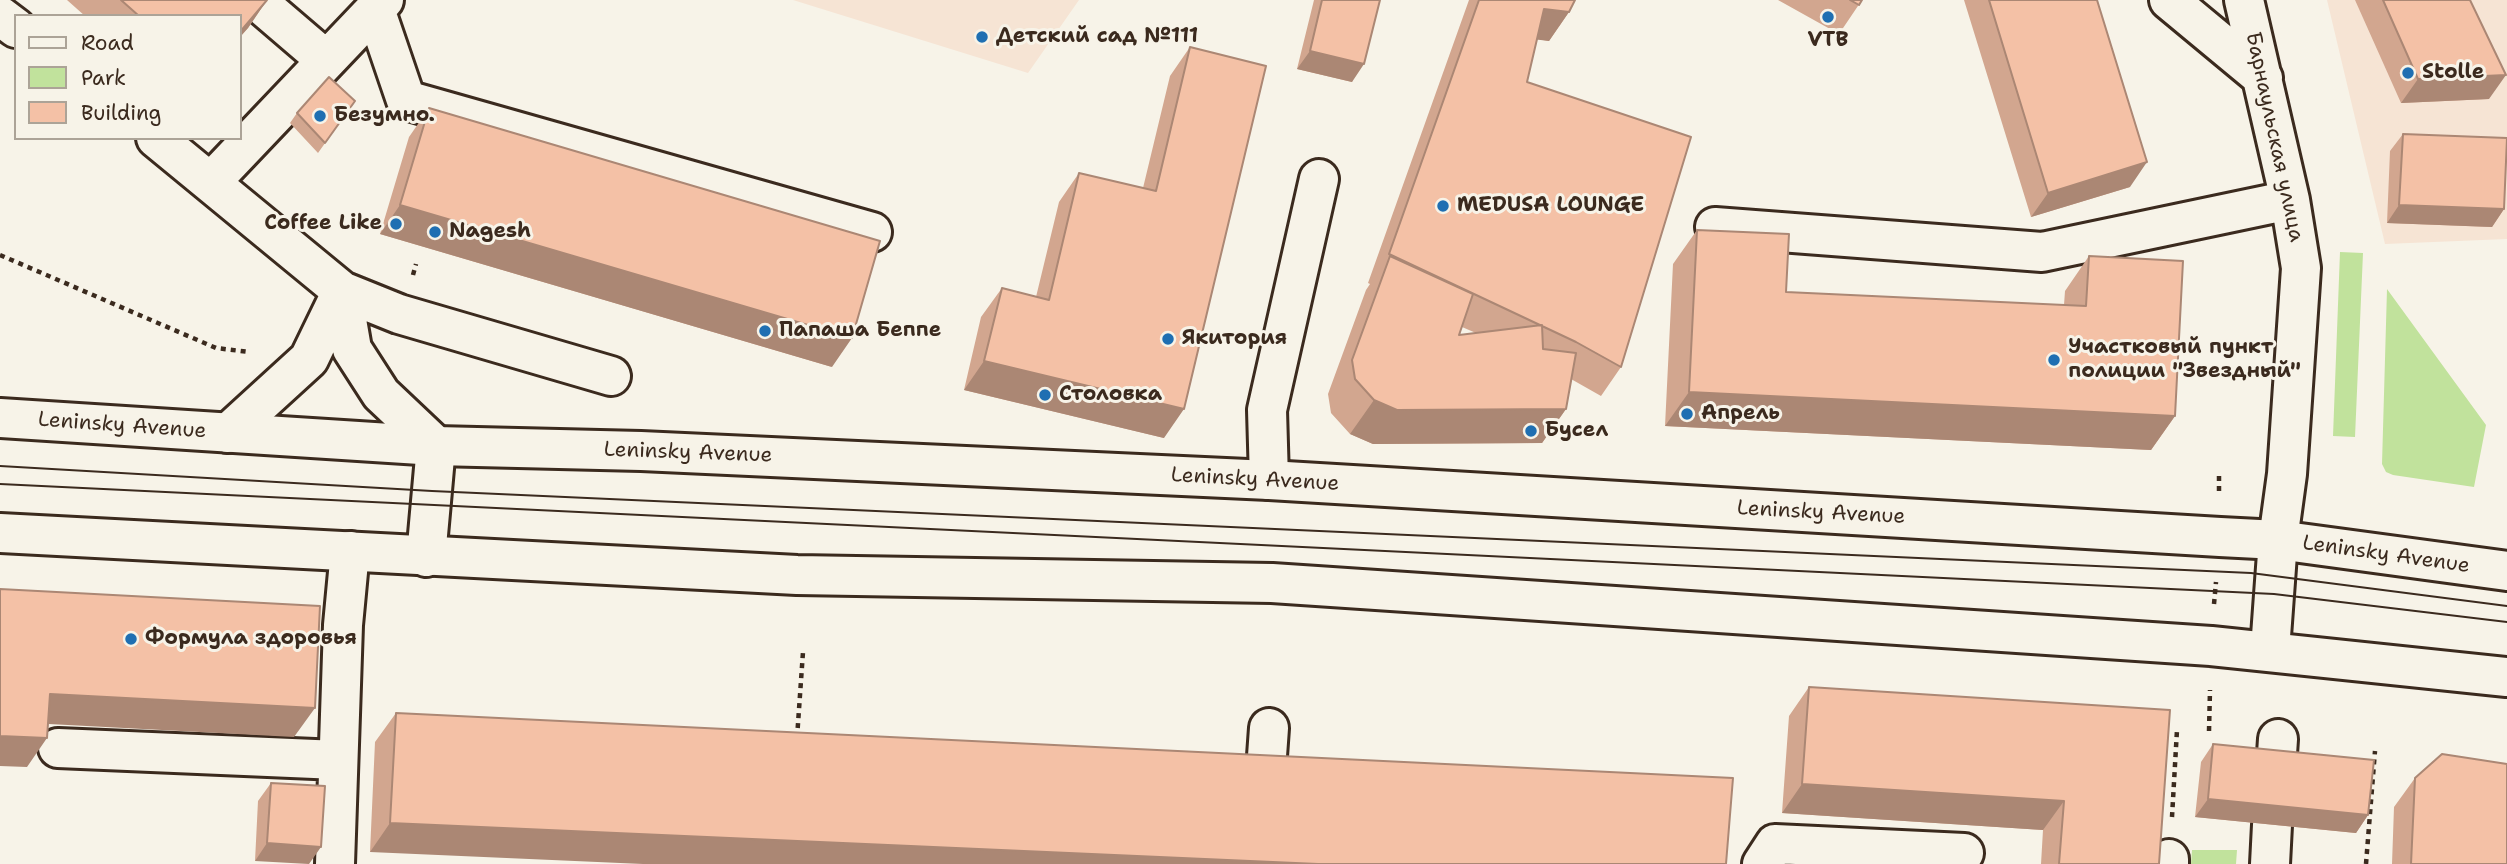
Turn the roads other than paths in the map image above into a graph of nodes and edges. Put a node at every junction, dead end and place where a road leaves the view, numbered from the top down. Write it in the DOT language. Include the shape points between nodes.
graph roads {
  1 [pos="256,0"];
  2 [pos="2169,0"];
  3 [pos="2244,0"];
  4 [pos="380,4"];
  5 [pos="326,60"];
  6 [pos="2263,78"];
  7 [pos="158,140"];
  8 [pos="1319,179"];
  9 [pos="211,182"];
  10 [pos="2290,200"];
  11 [pos="1715,227"];
  12 [pos="872,232"];
  13 [pos="342,291"];
  14 [pos="611,376"];
  15 [pos="0,418"];
  16 [pos="228,433"];
  17 [pos="436,446"];
  18 [pos="1269,480"];
  19 [pos="0,533"];
  20 [pos="2278,540"];
  21 [pos="350,551"];
  22 [pos="426,556"];
  23 [pos="2507,571"];
  24 [pos="2270,650"];
  25 [pos="2507,677"];
  26 [pos="1269,728"];
  27 [pos="58,748"];
  28 [pos="338,760"];
  29 [pos="1265,784"];
  30 [pos="2272,825"];
  31 [pos="1964,853"];
  32 [pos="335,864"];
  33 [pos="1762,864"];
  34 [pos="2270,864"];
  1 -- 5 [label="main road"];
  2 -- 6 [label="main road"];
  3 -- 6 [label="main road, Барнаульская улица"];
  4 -- 5 [label="main road"];
  4 -- 12 [label="main road" via="406,100"];
  5 -- 9 [label="main road"];
  6 -- 10 [label="main road, Барнаульская улица"];
  7 -- 9 [label="main road"];
  8 -- 18 [label="main road" via="1267,410"];
  9 -- 13 [label="main road"];
  10 -- 11 [label="main road" via="2042,252"];
  10 -- 20 [label="main road, Барнаульская улица" via="2301,268"];
  13 -- 14 [label="main road" via="399,314"];
  13 -- 16 [label="main road" via="309,359"];
  13 -- 17 [label="main road" via="352,349 382,394"];
  15 -- 16 [label="main road, Leninsky Avenue"];
  16 -- 17 [label="main road, Leninsky Avenue"];
  17 -- 18 [label="main road, Leninsky Avenue"];
  17 -- 22 [label="main road"];
  18 -- 20 [label="main road, Leninsky Avenue"];
  19 -- 21 [label="main road"];
  20 -- 23 [label="main road, Leninsky Avenue"];
  20 -- 24 [label="main road, Барнаульская улица"];
  21 -- 22 [label="main road"];
  21 -- 28 [label="main road"];
  22 -- 24 [label="main road" via="797,575 1272,583"];
  24 -- 25 [label="main road"];
  26 -- 29 [label="main road"];
  27 -- 28 [label="main road"];
  28 -- 32 [label="main road"];
  30 -- 34 [label="main road"];
  31 -- 33 [label="main road" via="1775,844"];
}
